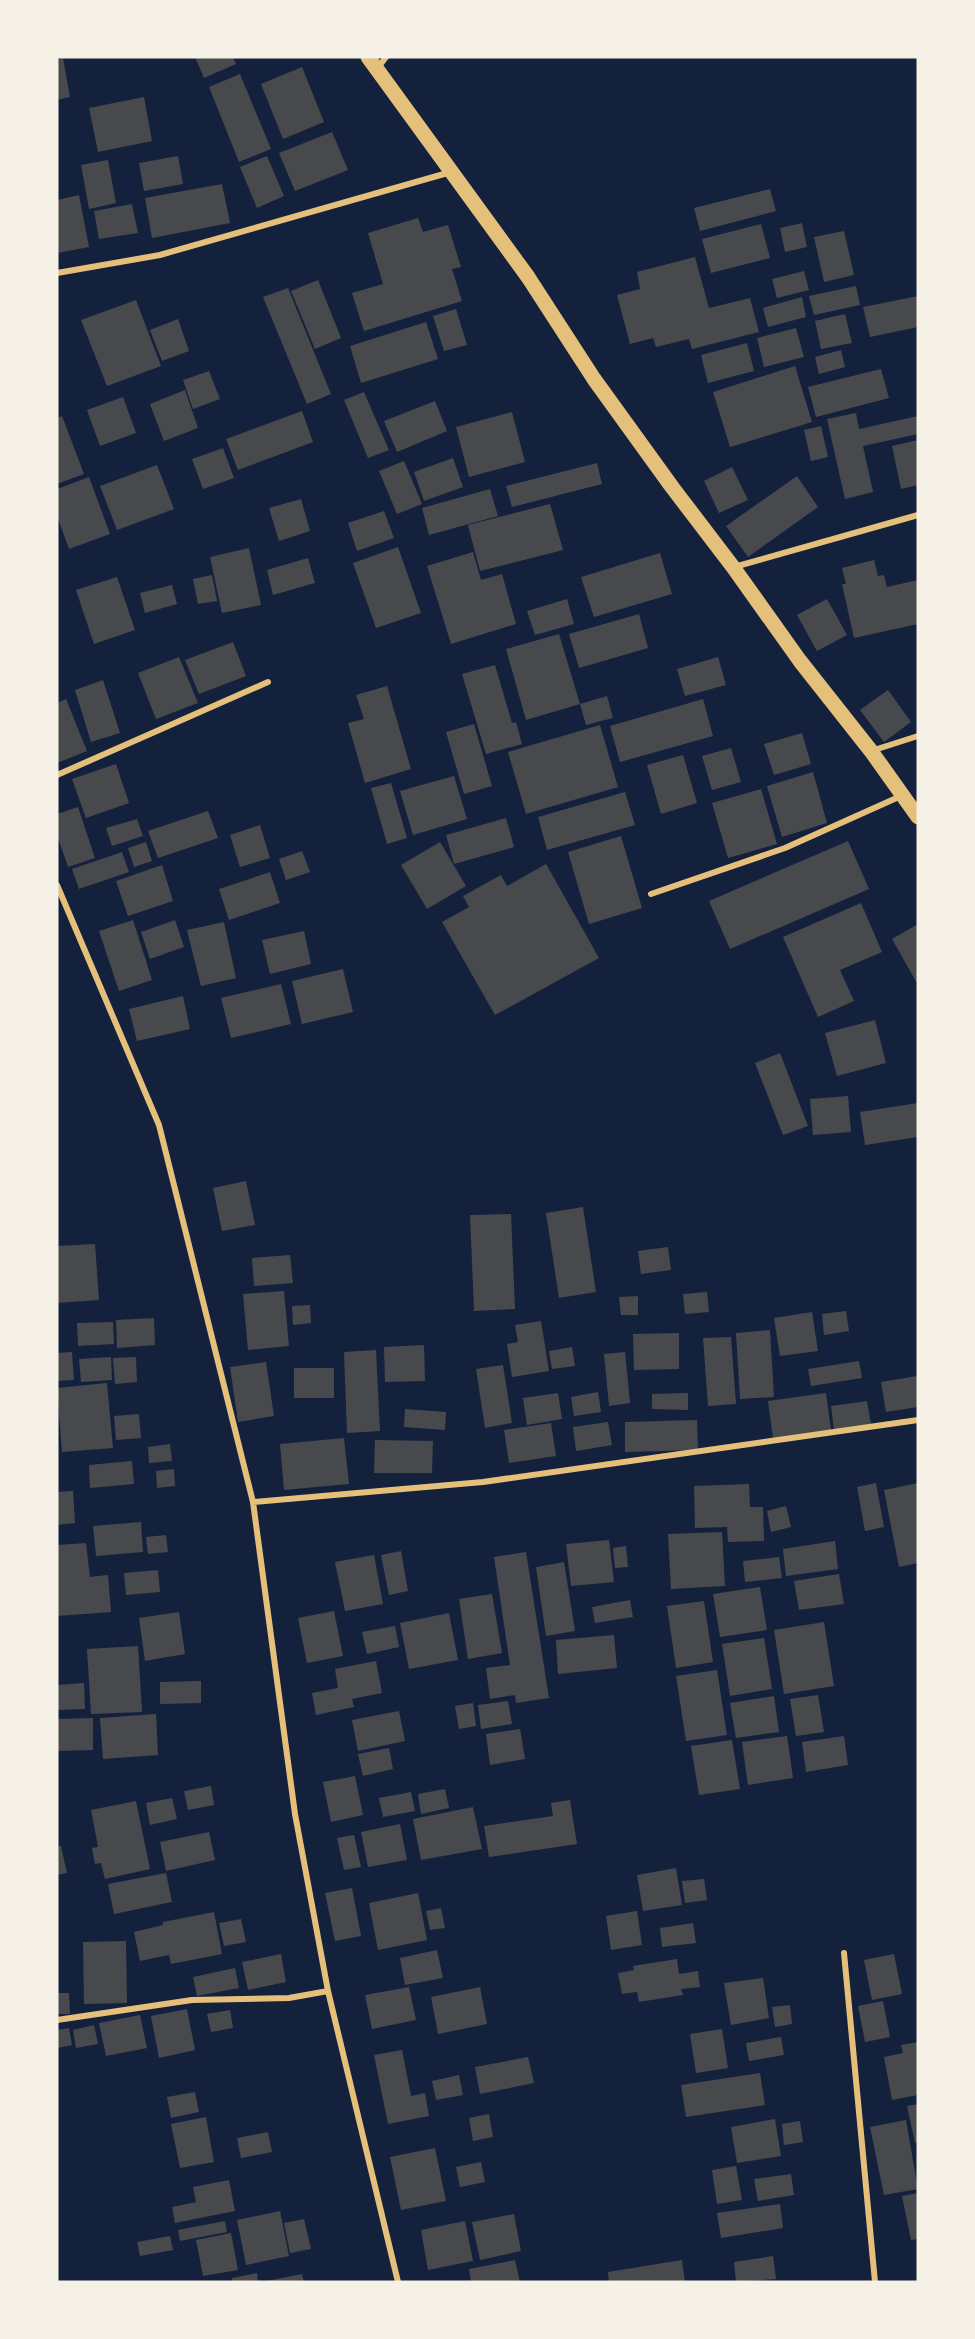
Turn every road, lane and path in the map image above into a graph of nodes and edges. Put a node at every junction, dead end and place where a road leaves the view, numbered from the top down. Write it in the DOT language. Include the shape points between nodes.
graph roads {
  1 [pos="377,61"];
  2 [pos="452,172"];
  3 [pos="57,273"];
  4 [pos="918,515"];
  5 [pos="733,567"];
  6 [pos="268,682"];
  7 [pos="918,736"];
  8 [pos="870,751"];
  9 [pos="57,775"];
  10 [pos="902,796"];
  11 [pos="918,818"];
  12 [pos="57,885"];
  13 [pos="651,894"];
  14 [pos="918,1420"];
  15 [pos="253,1502"];
  16 [pos="844,1953"];
  17 [pos="328,1991"];
  18 [pos="57,2020"];
  19 [pos="398,2282"];
  20 [pos="875,2282"];
  1 -- 2 [label="main road"];
  2 -- 3 [label="street" via="160,255"];
  2 -- 5 [label="main road" via="528,277 594,379"];
  4 -- 5 [label="street"];
  5 -- 8 [label="main road"];
  6 -- 9 [label="street"];
  7 -- 8 [label="street"];
  8 -- 10 [label="main road"];
  10 -- 11 [label="main road"];
  10 -- 13 [label="street" via="785,848"];
  12 -- 15 [label="street" via="159,1125"];
  14 -- 15 [label="street" via="483,1482"];
  15 -- 17 [label="street" via="295,1814"];
  16 -- 20 [label="street"];
  17 -- 18 [label="street" via="289,1998 192,2000"];
  17 -- 19 [label="street"];
}
